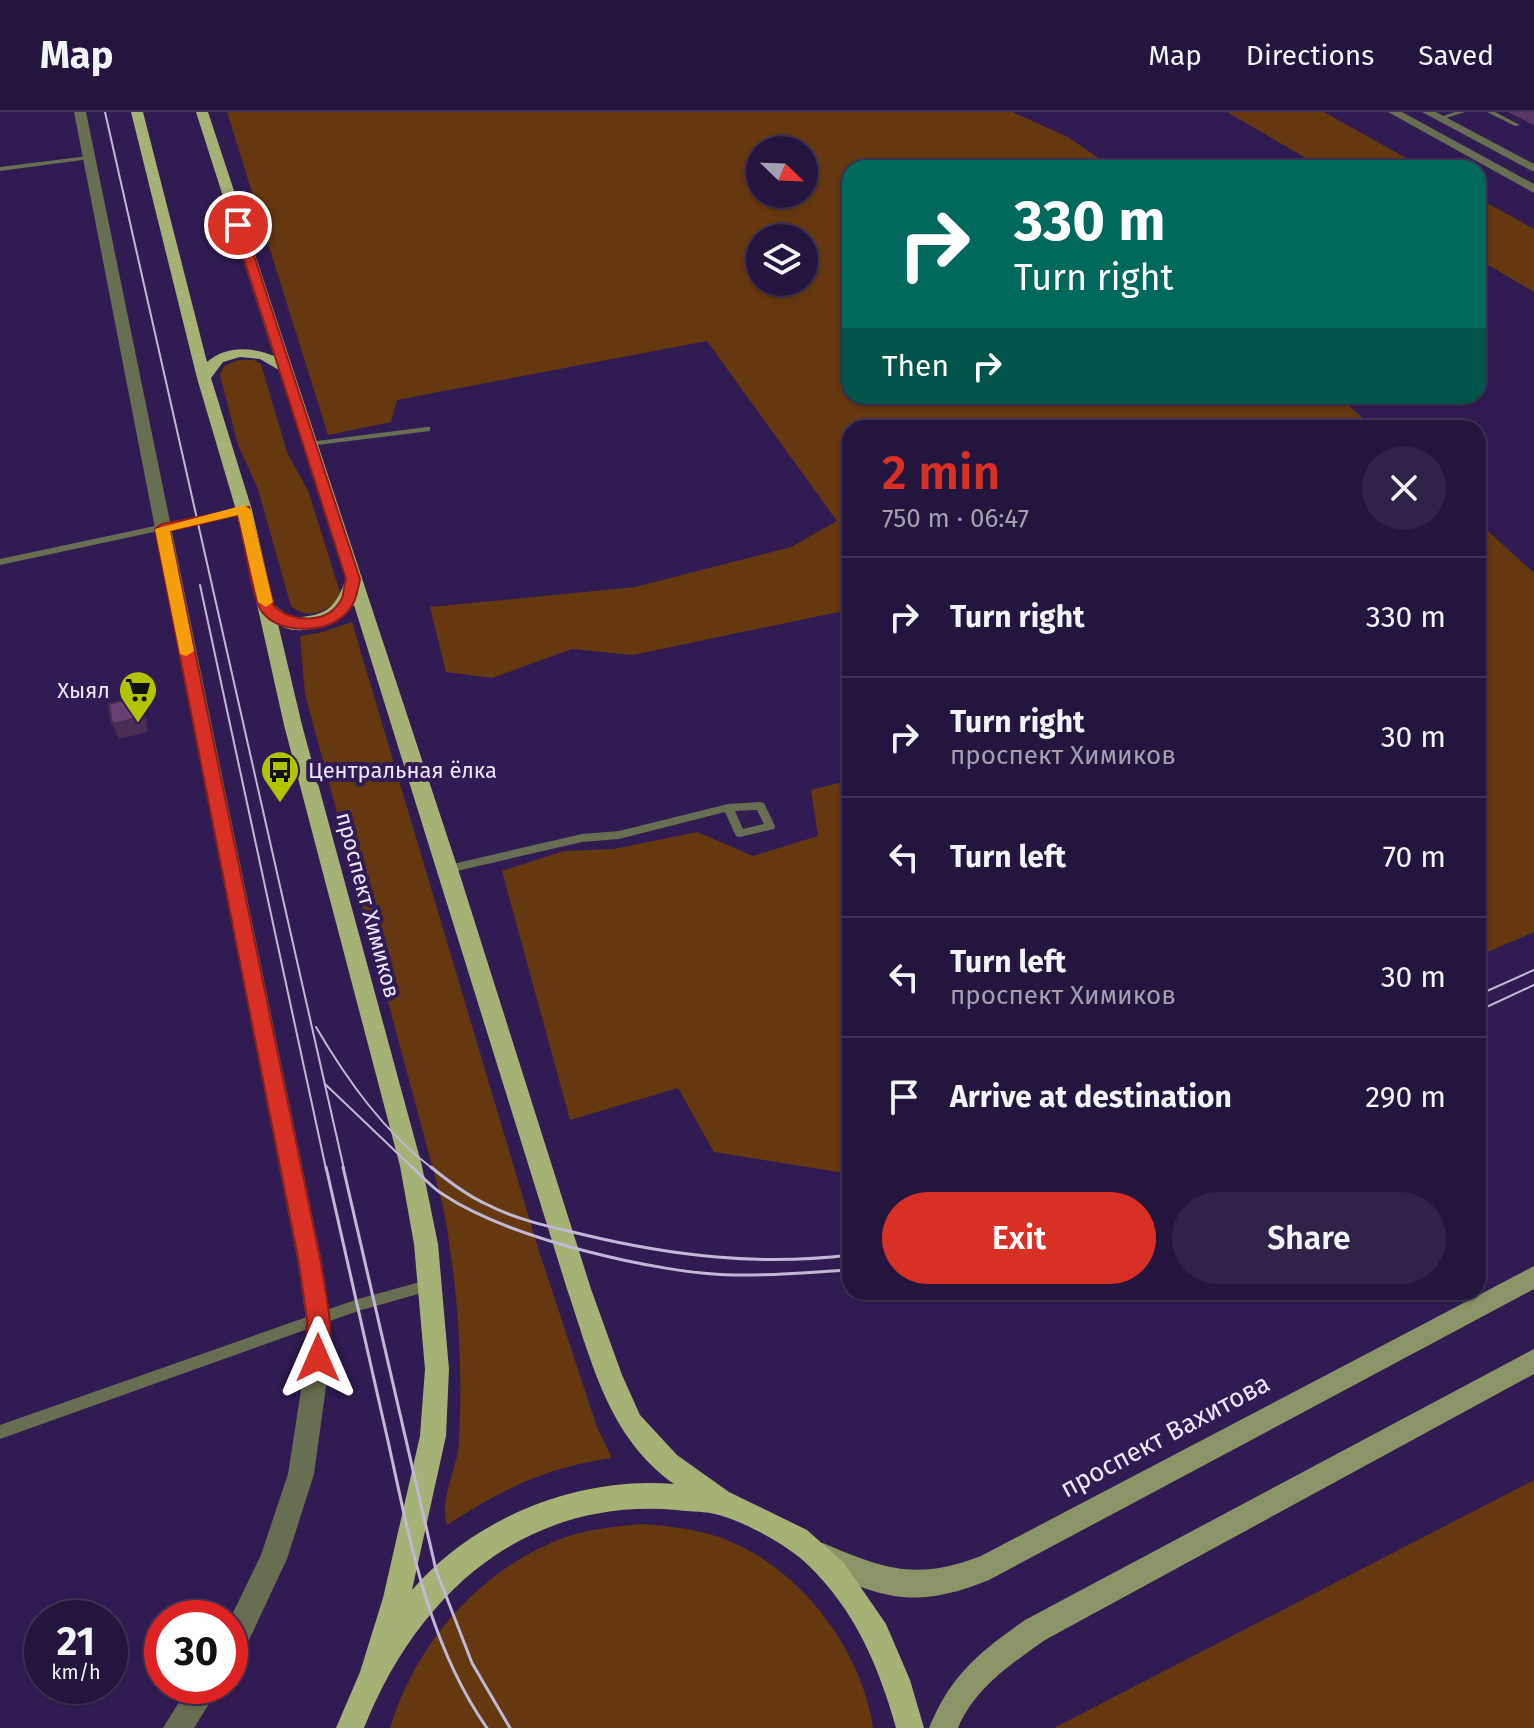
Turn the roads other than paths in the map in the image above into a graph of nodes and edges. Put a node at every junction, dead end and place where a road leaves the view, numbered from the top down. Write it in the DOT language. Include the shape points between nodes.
graph roads {
  1 [pos="80,112"];
  2 [pos="137,112"];
  3 [pos="202,112"];
  4 [pos="1394,112"];
  5 [pos="1428,112"];
  6 [pos="1462,112"];
  7 [pos="1490,112"];
  8 [pos="1440,118"];
  9 [pos="1517,125"];
  10 [pos="88,158"];
  11 [pos="1481,160"];
  12 [pos="1486,163"];
  13 [pos="0,169"];
  14 [pos="1534,169"];
  15 [pos="1534,189"];
  16 [pos="284,367"];
  17 [pos="204,378"];
  18 [pos="427,429"];
  19 [pos="309,444"];
  20 [pos="244,510"];
  21 [pos="162,529"];
  22 [pos="0,562"];
  23 [pos="353,579"];
  24 [pos="267,608"];
  25 [pos="728,808"];
  26 [pos="448,869"];
  27 [pos="1534,1277"];
  28 [pos="432,1285"];
  29 [pos="318,1319"];
  30 [pos="1534,1361"];
  31 [pos="0,1432"];
  32 [pos="720,1501"];
  33 [pos="816,1553"];
  34 [pos="248,1611"];
  35 [pos="374,1671"];
  36 [pos="194,1704"];
  37 [pos="177,1728"];
  38 [pos="350,1728"];
  39 [pos="910,1728"];
  40 [pos="943,1728"];
  1 -- 10 [label="street"];
  2 -- 17 [label="main road, проспект Химиков"];
  3 -- 16 [label="main road"];
  4 -- 11 [label="street"];
  5 -- 8 [label="street"];
  6 -- 8 [label="lane"];
  7 -- 9 [label="lane"];
  8 -- 14 [label="street"];
  10 -- 13 [label="lane"];
  10 -- 21 [label="street"];
  12 -- 15 [label="street"];
  16 -- 17 [label="main road" via="264,354 237,354 213,364"];
  16 -- 19 [label="main road"];
  17 -- 20 [label="main road, проспект Химиков"];
  18 -- 19 [label="lane"];
  19 -- 23 [label="main road"];
  20 -- 21 [label="lane"];
  20 -- 24 [label="main road, проспект Химиков"];
  21 -- 22 [label="lane"];
  21 -- 29 [label="street"];
  23 -- 24 [label="main road" via="346,604 322,621 289,624"];
  23 -- 26 [label="main road"];
  24 -- 28 [label="main road, проспект Химиков" via="293,725 411,1166"];
  25 -- 26 [label="lane"];
  26 -- 32 [label="main road" via="610,1376 631,1424 668,1464"];
  27 -- 33 [label="main road, проспект Вахитова" via="951,1582 895,1585"];
  28 -- 29 [label="lane"];
  28 -- 35 [label="main road, проспект Химиков" via="437,1369 433,1436 397,1598"];
  29 -- 31 [label="lane"];
  29 -- 34 [label="street" via="318,1358 301,1474 273,1559"];
  30 -- 40 [label="main road" via="1035,1630 967,1684"];
  32 -- 33 [label="main road, проспект Вахитова" via="775,1526"];
  32 -- 35 [label="main road, проспект Вахитова" via="649,1493 597,1498 533,1518 439,1581"];
  33 -- 39 [label="main road, проспект Вахитова" via="876,1631 897,1677"];
  35 -- 38 [label="main road, проспект Вахитова"];
  36 -- 37 [label="street"];
}
